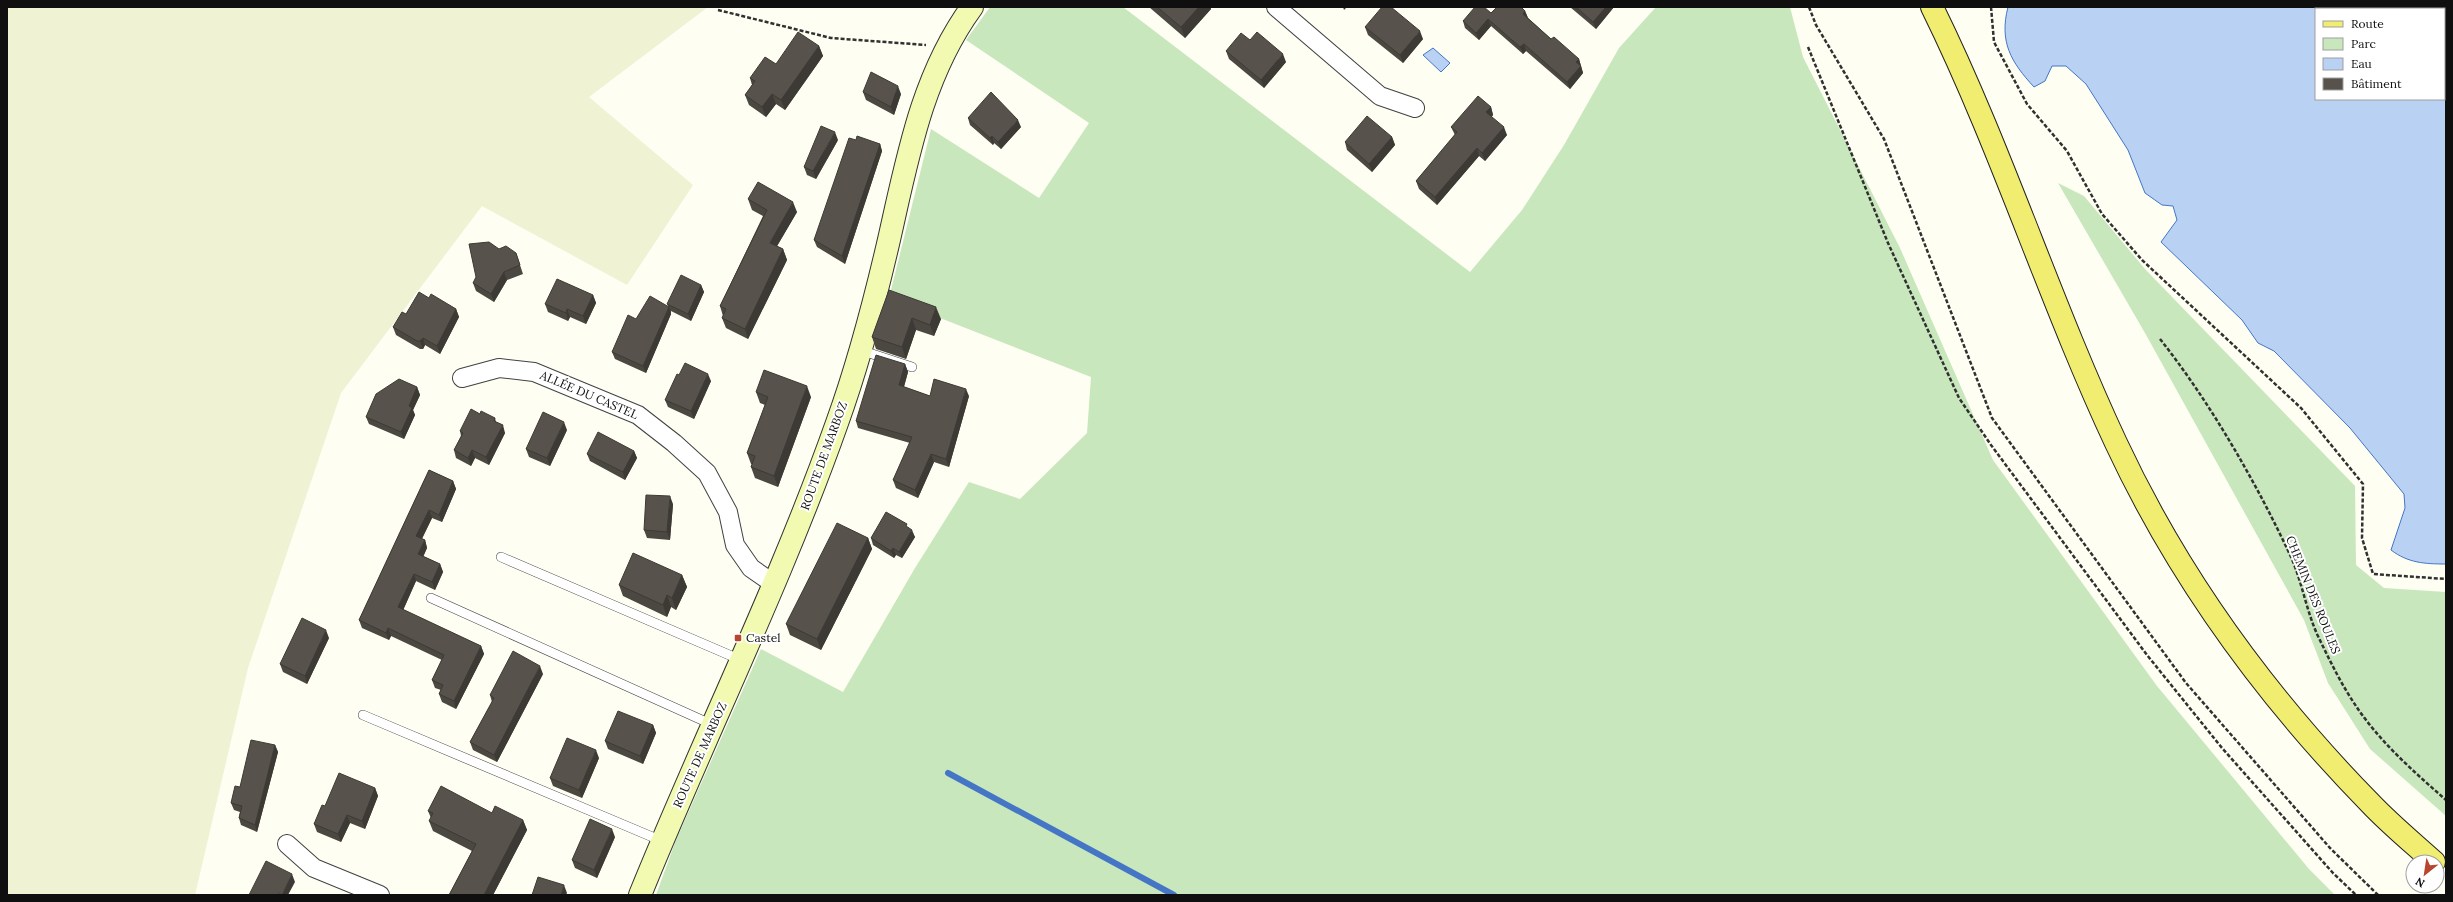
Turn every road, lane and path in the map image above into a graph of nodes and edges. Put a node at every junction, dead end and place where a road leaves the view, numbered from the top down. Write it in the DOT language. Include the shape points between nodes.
graph roads {
  1 [pos="972,7"];
  2 [pos="1276,7"];
  3 [pos="1809,7"];
  4 [pos="1932,7"];
  5 [pos="1991,7"];
  6 [pos="718,10"];
  7 [pos="948,46"];
  8 [pos="1808,47"];
  9 [pos="1415,108"];
  10 [pos="2160,339"];
  11 [pos="860,350"];
  12 [pos="912,367"];
  13 [pos="462,378"];
  14 [pos="502,557"];
  15 [pos="2446,579"];
  16 [pos="774,584"];
  17 [pos="431,598"];
  18 [pos="741,660"];
  19 [pos="363,715"];
  20 [pos="713,725"];
  21 [pos="2446,800"];
  22 [pos="662,841"];
  23 [pos="287,844"];
  24 [pos="2425,854"];
  25 [pos="380,895"];
  26 [pos="640,895"];
  27 [pos="2356,895"];
  28 [pos="2378,895"];
  1 -- 7 [label="main road, ROUTE DE MARBOZ"];
  2 -- 9 [label="street" via="1380,96"];
  3 -- 28 [label="path" via="1816,25 1884,139 1992,418 2186,683 2330,848"];
  4 -- 24 [label="main road" via="1976,98 2116,443 2148,507 2221,627 2307,735 2372,806"];
  5 -- 15 [label="path" via="1994,42 2023,97 2067,151 2102,214 2142,260 2301,408 2363,484 2362,538 2373,574"];
  6 -- 7 [label="path" via="831,38"];
  7 -- 11 [label="main road, ROUTE DE MARBOZ" via="915,125"];
  8 -- 27 [label="path" via="1888,243 1959,398 2147,655 2212,736 2333,873"];
  10 -- 21 [label="path, CHEMIN DES ROULES" via="2185,371 2267,510 2298,573 2317,633 2356,706 2403,760"];
  11 -- 12 [label="lane"];
  11 -- 16 [label="main road, ROUTE DE MARBOZ" via="838,422"];
  13 -- 16 [label="street, ALLÉE DU CASTEL" via="499,368 534,372 638,415 707,473 728,512 735,545 751,568"];
  14 -- 18 [label="lane"];
  16 -- 18 [label="main road, ROUTE DE MARBOZ"];
  17 -- 20 [label="lane"];
  18 -- 20 [label="main road, ROUTE DE MARBOZ"];
  19 -- 22 [label="lane"];
  20 -- 22 [label="main road, ROUTE DE MARBOZ"];
  22 -- 26 [label="main road, ROUTE DE MARBOZ"];
  23 -- 25 [label="street" via="314,868"];
}
